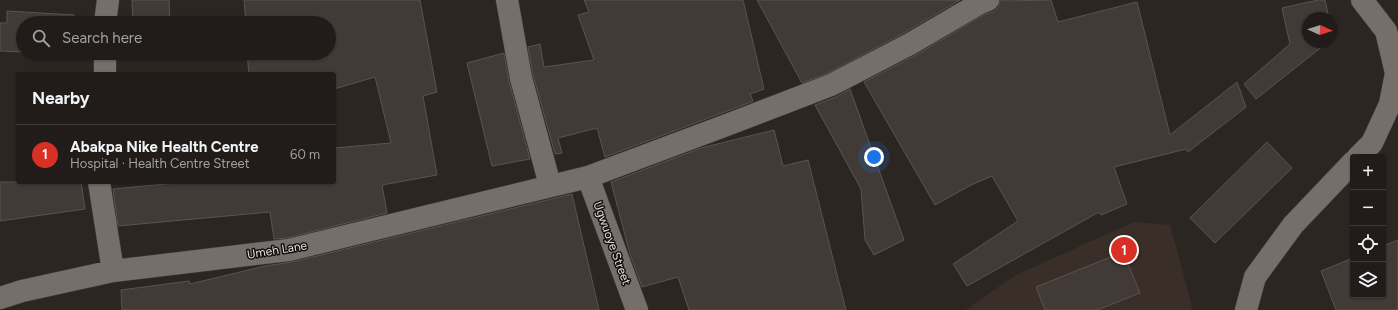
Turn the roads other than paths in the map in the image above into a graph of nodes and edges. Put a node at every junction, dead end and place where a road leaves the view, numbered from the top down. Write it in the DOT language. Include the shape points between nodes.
graph roads {
  1 [pos="108,0"];
  2 [pos="507,0"];
  3 [pos="1362,0"];
  4 [pos="982,1"];
  5 [pos="106,16"];
  6 [pos="105,60"];
  7 [pos="105,72"];
  8 [pos="1361,154"];
  9 [pos="1350,165"];
  10 [pos="588,176"];
  11 [pos="99,184"];
  12 [pos="550,185"];
  13 [pos="113,271"];
  14 [pos="0,298"];
  15 [pos="637,310"];
  16 [pos="1246,310"];
  1 -- 5 [label="street"];
  2 -- 12 [label="street" via="521,78"];
  3 -- 8 [label="street" via="1386,31 1396,73 1390,104 1372,143"];
  4 -- 10 [label="street, Umeh Lane" via="910,44 830,85"];
  6 -- 7 [label="street"];
  9 -- 16 [label="street" via="1293,225 1255,276"];
  10 -- 12 [label="street, Umeh Lane"];
  10 -- 15 [label="street, Ugwuoye Street"];
  11 -- 13 [label="street"];
  12 -- 13 [label="street, Umeh Lane" via="289,250"];
  13 -- 14 [label="street, Umeh Lane"];
}
